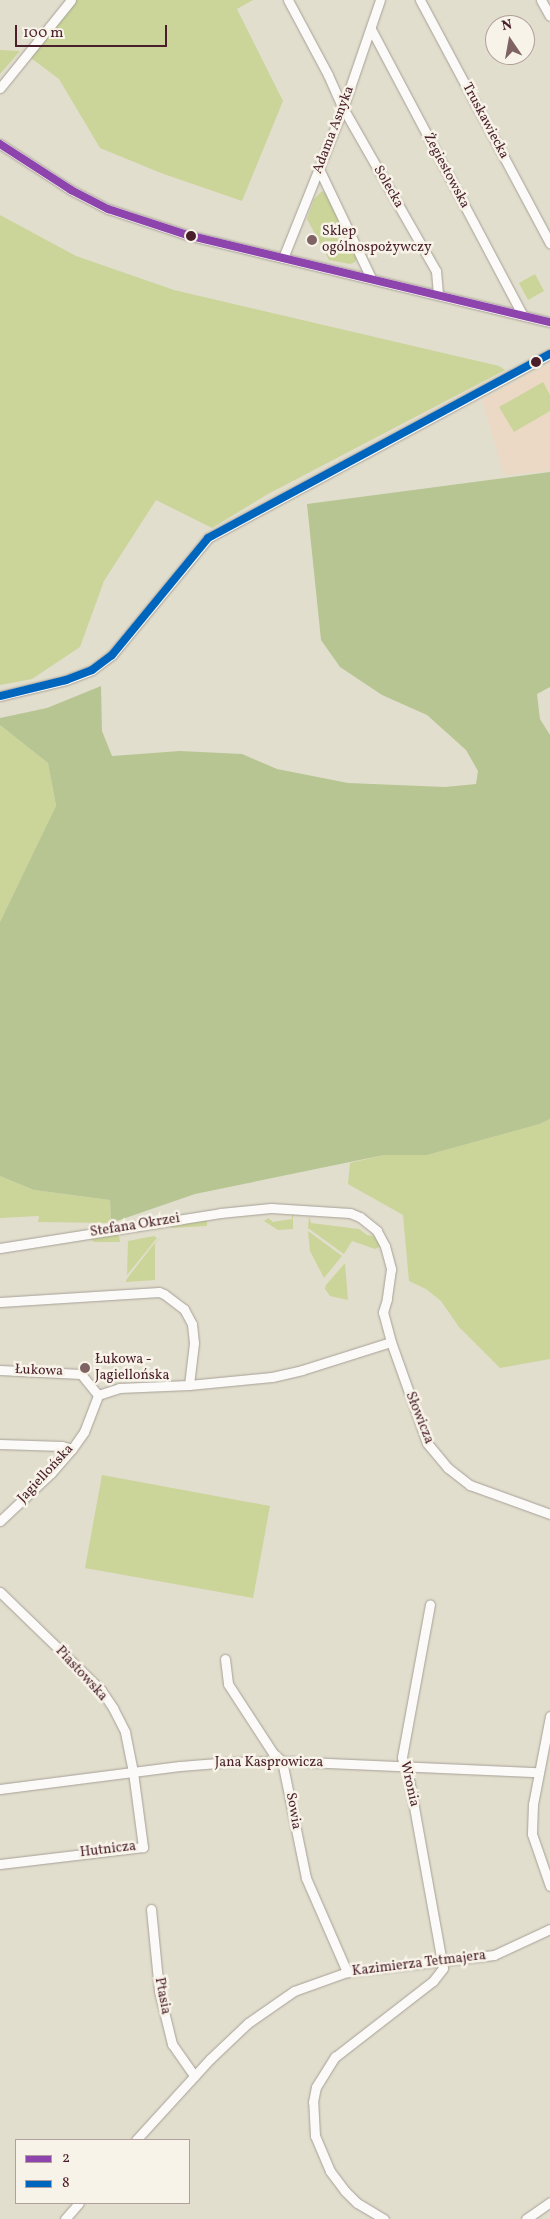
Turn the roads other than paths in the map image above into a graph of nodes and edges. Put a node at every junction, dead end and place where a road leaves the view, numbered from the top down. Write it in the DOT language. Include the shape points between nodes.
graph roads {
  1 [pos="71,0"];
  2 [pos="288,0"];
  3 [pos="380,0"];
  4 [pos="420,0"];
  5 [pos="541,0"];
  6 [pos="550,16"];
  7 [pos="371,29"];
  8 [pos="0,88"];
  9 [pos="343,108"];
  10 [pos="0,144"];
  11 [pos="319,169"];
  12 [pos="550,243"];
  13 [pos="283,258"];
  14 [pos="371,278"];
  15 [pos="438,294"];
  16 [pos="522,314"];
  17 [pos="550,322"];
  18 [pos="550,354"];
  19 [pos="0,696"];
  20 [pos="0,1248"];
  21 [pos="0,1302"];
  22 [pos="391,1342"];
  23 [pos="0,1370"];
  24 [pos="189,1385"];
  25 [pos="98,1395"];
  26 [pos="0,1444"];
  27 [pos="72,1449"];
  28 [pos="550,1514"];
  29 [pos="0,1521"];
  30 [pos="0,1592"];
  31 [pos="430,1605"];
  32 [pos="225,1660"];
  33 [pos="550,1716"];
  34 [pos="282,1761"];
  35 [pos="407,1768"];
  36 [pos="134,1772"];
  37 [pos="539,1772"];
  38 [pos="0,1789"];
  39 [pos="0,1864"];
  40 [pos="550,1886"];
  41 [pos="151,1910"];
  42 [pos="550,1929"];
  43 [pos="444,1962"];
  44 [pos="347,1972"];
  45 [pos="194,2076"];
  46 [pos="137,2139"];
  47 [pos="550,2202"];
  48 [pos="78,2204"];
  49 [pos="65,2219"];
  50 [pos="384,2219"];
  51 [pos="526,2219"];
  1 -- 8 [label="street"];
  2 -- 9 [label="street, Solecka"];
  3 -- 7 [label="street, Adama Asnyka"];
  4 -- 12 [label="street, Truskawiecka"];
  5 -- 6 [label="street"];
  7 -- 9 [label="street, Adama Asnyka"];
  7 -- 16 [label="street, Żegiestowska"];
  9 -- 11 [label="street, Adama Asnyka"];
  9 -- 15 [label="street, Solecka" via="436,271"];
  10 -- 13 [label="street" via="71,190 108,209 187,235"];
  11 -- 13 [label="street, Adama Asnyka"];
  11 -- 14 [label="street"];
  13 -- 14 [label="street"];
  14 -- 15 [label="street"];
  15 -- 16 [label="street"];
  16 -- 17 [label="street"];
  18 -- 19 [label="street" via="208,538 118,648 92,670 66,680"];
  20 -- 22 [label="street, Stefana Okrzei" via="220,1213 272,1208 350,1213 372,1226 385,1246 391,1268 383,1312"];
  21 -- 24 [label="street" via="164,1294 184,1309 192,1324 194,1343"];
  22 -- 24 [label="street" via="272,1377"];
  22 -- 28 [label="street, Słowicza" via="427,1443 448,1468 470,1485"];
  23 -- 25 [label="street, Łukowa" via="81,1374"];
  24 -- 25 [label="street" via="119,1388"];
  25 -- 27 [label="street, Jagiellońska" via="84,1432"];
  26 -- 27 [label="street"];
  27 -- 29 [label="street, Jagiellońska"];
  30 -- 36 [label="street, Piastowska" via="100,1690 125,1732"];
  31 -- 35 [label="street, Wronia" via="402,1757"];
  32 -- 34 [label="street, Sowia" via="228,1684 273,1753"];
  33 -- 37 [label="street"];
  34 -- 35 [label="street, Jana Kasprowicza"];
  34 -- 36 [label="street, Jana Kasprowicza" via="180,1766"];
  34 -- 44 [label="street, Sowia" via="306,1878"];
  35 -- 37 [label="street, Jana Kasprowicza"];
  35 -- 43 [label="street, Wronia"];
  36 -- 38 [label="street, Jana Kasprowicza"];
  36 -- 39 [label="street, Hutnicza" via="143,1847"];
  37 -- 40 [label="street" via="532,1834"];
  41 -- 45 [label="street, Ptasia" via="159,1991 172,2044"];
  42 -- 43 [label="street, Kazimierza Tetmajera" via="494,1955"];
  43 -- 44 [label="street, Kazimierza Tetmajera"];
  43 -- 50 [label="street" via="434,1981 335,2057 323,2072 314,2094 312,2119 315,2136 330,2171 357,2203"];
  44 -- 45 [label="street, Kazimierza Tetmajera" via="294,1991 270,2006"];
  45 -- 46 [label="street, Kazimierza Tetmajera"];
  47 -- 51 [label="street"];
  48 -- 49 [label="street"];
}
